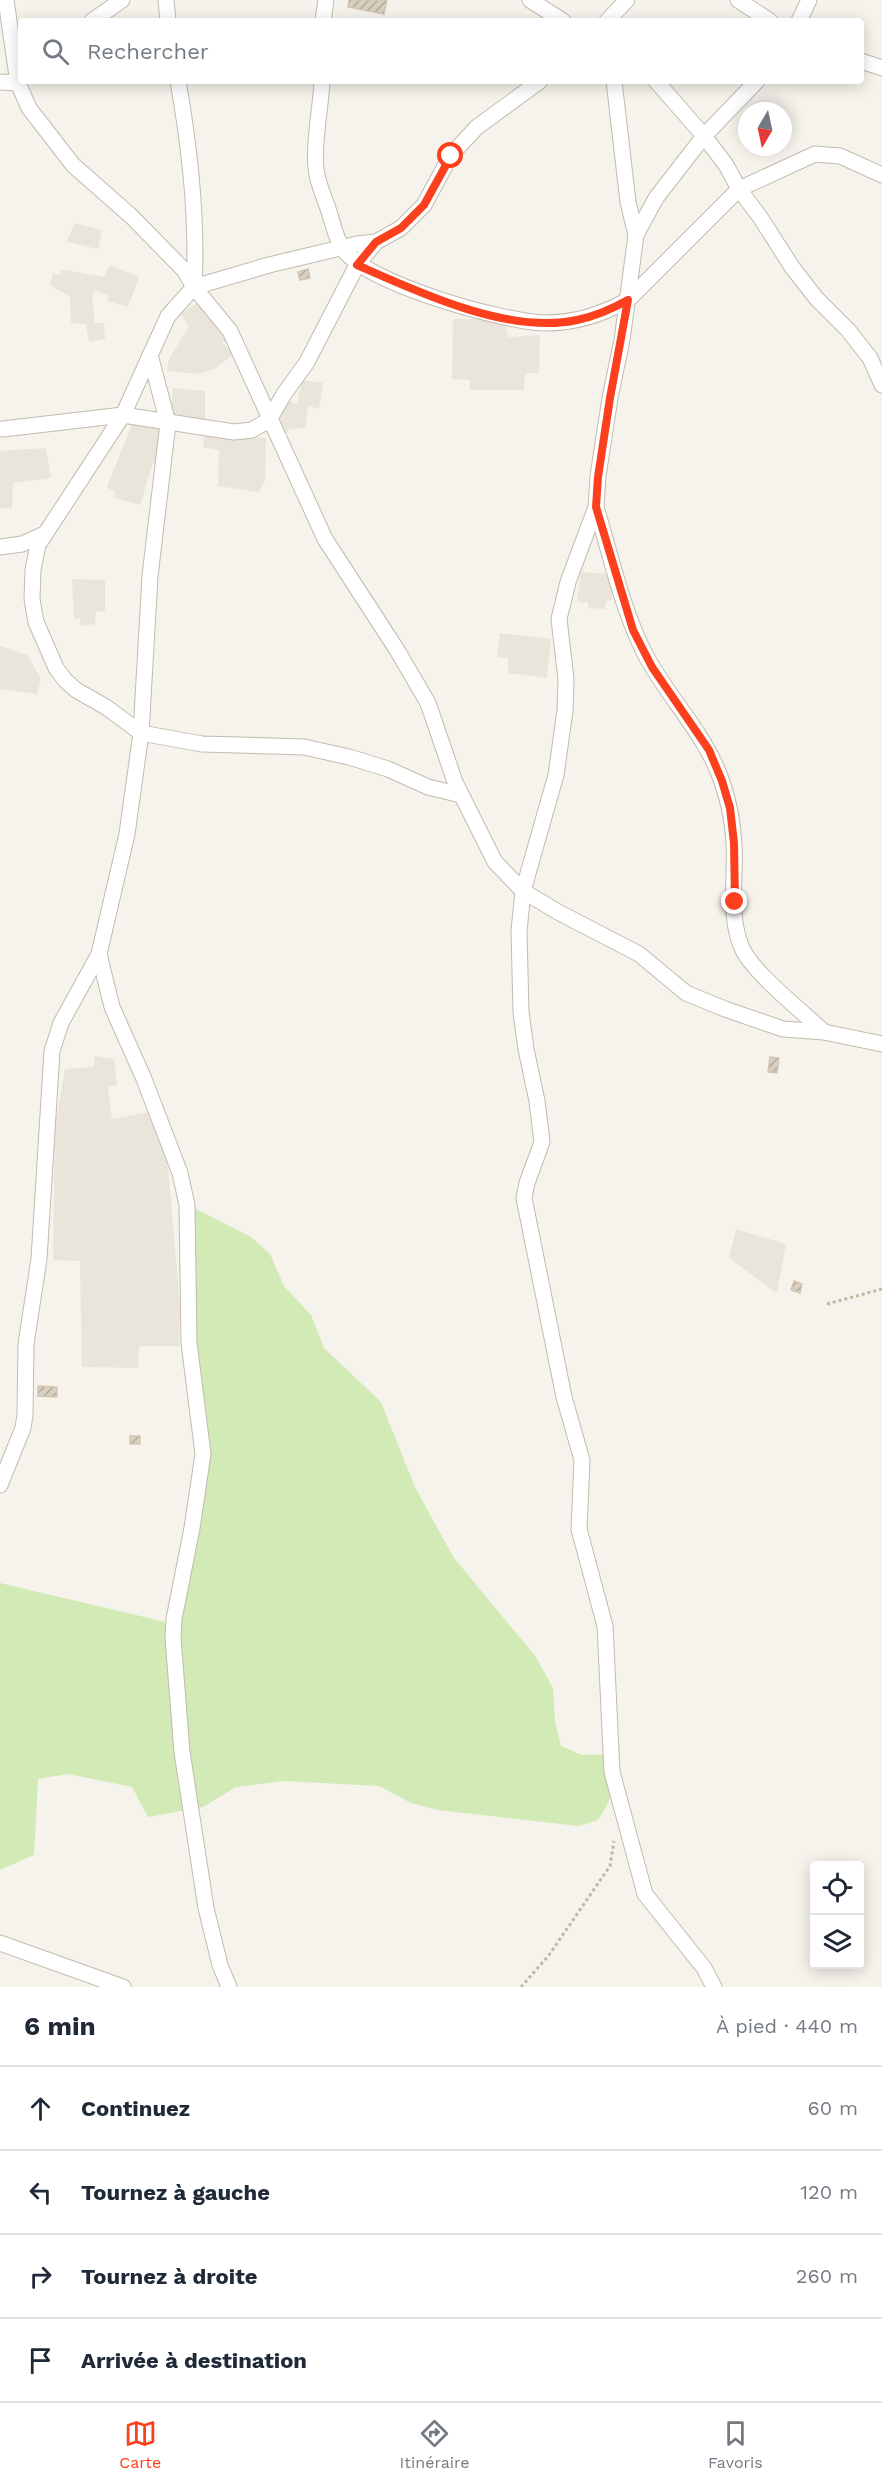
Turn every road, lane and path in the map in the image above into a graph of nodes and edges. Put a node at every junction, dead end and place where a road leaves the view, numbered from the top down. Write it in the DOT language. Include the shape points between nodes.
graph roads {
  1 [pos="6,0"];
  2 [pos="122,0"];
  3 [pos="166,0"];
  4 [pos="326,0"];
  5 [pos="530,0"];
  6 [pos="627,0"];
  7 [pos="738,0"];
  8 [pos="809,0"];
  9 [pos="611,14"];
  10 [pos="96,18"];
  11 [pos="168,18"];
  12 [pos="323,18"];
  13 [pos="557,18"];
  14 [pos="765,18"];
  15 [pos="800,18"];
  16 [pos="864,62"];
  17 [pos="882,68"];
  18 [pos="18,76"];
  19 [pos="0,82"];
  20 [pos="18,82"];
  21 [pos="20,84"];
  22 [pos="179,84"];
  23 [pos="322,84"];
  24 [pos="536,84"];
  25 [pos="614,84"];
  26 [pos="659,84"];
  27 [pos="754,84"];
  28 [pos="704,136"];
  29 [pos="882,175"];
  30 [pos="739,189"];
  31 [pos="636,235"];
  32 [pos="376,242"];
  33 [pos="343,249"];
  34 [pos="357,265"];
  35 [pos="194,287"];
  36 [pos="628,300"];
  37 [pos="150,355"];
  38 [pos="882,385"];
  39 [pos="123,415"];
  40 [pos="269,420"];
  41 [pos="168,423"];
  42 [pos="3,429"];
  43 [pos="596,507"];
  44 [pos="42,535"];
  45 [pos="0,547"];
  46 [pos="141,733"];
  47 [pos="461,795"];
  48 [pos="523,891"];
  49 [pos="99,954"];
  50 [pos="824,1032"];
  51 [pos="882,1044"];
  52 [pos="882,1289"];
  53 [pos="827,1304"];
  54 [pos="0,1485"];
  55 [pos="615,1833"];
  56 [pos="0,1943"];
  57 [pos="123,1987"];
  58 [pos="229,1987"];
  59 [pos="521,1987"];
  60 [pos="714,1987"];
  1 -- 18 [label="street"];
  2 -- 10 [label="street"];
  3 -- 11 [label="street"];
  4 -- 12 [label="street"];
  5 -- 13 [label="street"];
  6 -- 9 [label="street"];
  7 -- 14 [label="street"];
  8 -- 15 [label="street"];
  16 -- 17 [label="street"];
  19 -- 20 [label="street"];
  21 -- 35 [label="street" via="29,108 73,165 184,270"];
  22 -- 35 [label="street" via="190,150"];
  23 -- 33 [label="street" via="316,167"];
  24 -- 32 [label="street" via="477,127 451,156 424,205 401,228"];
  25 -- 31 [label="street" via="627,202"];
  26 -- 28 [label="street"];
  27 -- 28 [label="street"];
  28 -- 30 [label="street"];
  28 -- 31 [label="street" via="656,198"];
  29 -- 30 [label="street" via="840,156 815,154"];
  30 -- 36 [label="street"];
  30 -- 38 [label="street" via="810,290 870,358"];
  31 -- 36 [label="street"];
  32 -- 33 [label="street"];
  32 -- 34 [label="street"];
  33 -- 34 [label="street"];
  33 -- 35 [label="street"];
  34 -- 36 [label="street" via="468,310 513,319 576,321"];
  34 -- 40 [label="street" via="307,362"];
  35 -- 37 [label="street" via="168,316"];
  35 -- 40 [label="street" via="230,331"];
  36 -- 43 [label="street"];
  37 -- 39 [label="street"];
  37 -- 41 [label="street"];
  39 -- 41 [label="street"];
  39 -- 42 [label="street"];
  39 -- 44 [label="street"];
  40 -- 41 [label="street" via="252,430 234,432"];
  40 -- 47 [label="street" via="325,539 428,703"];
  41 -- 46 [label="street" via="149,587"];
  43 -- 48 [label="street" via="562,606 559,637 566,679 565,711 556,775"];
  43 -- 50 [label="street" via="633,630 652,667 709,750 722,781 730,808 736,927 742,949 765,978"];
  44 -- 45 [label="street"];
  44 -- 46 [label="street" via="33,570 32,599 36,622 57,668 76,690"];
  46 -- 47 [label="street" via="202,744 304,747 349,757 428,787"];
  46 -- 49 [label="street" via="127,834"];
  47 -- 48 [label="street" via="495,862"];
  48 -- 50 [label="street" via="639,954 686,993 783,1029"];
  48 -- 60 [label="street" via="519,931 521,1012 542,1142 524,1198 564,1397 582,1460 579,1529 605,1626 612,1772 645,1894 704,1968"];
  49 -- 54 [label="street" via="61,1023 52,1051 39,1260 26,1344 25,1415"];
  49 -- 58 [label="street" via="112,1007 180,1173 187,1205 189,1343 203,1454 173,1638 181,1746 206,1908"];
  50 -- 51 [label="street"];
  52 -- 53 [label="path"];
  55 -- 59 [label="path" via="610,1866 549,1955"];
  56 -- 57 [label="street"];
}
